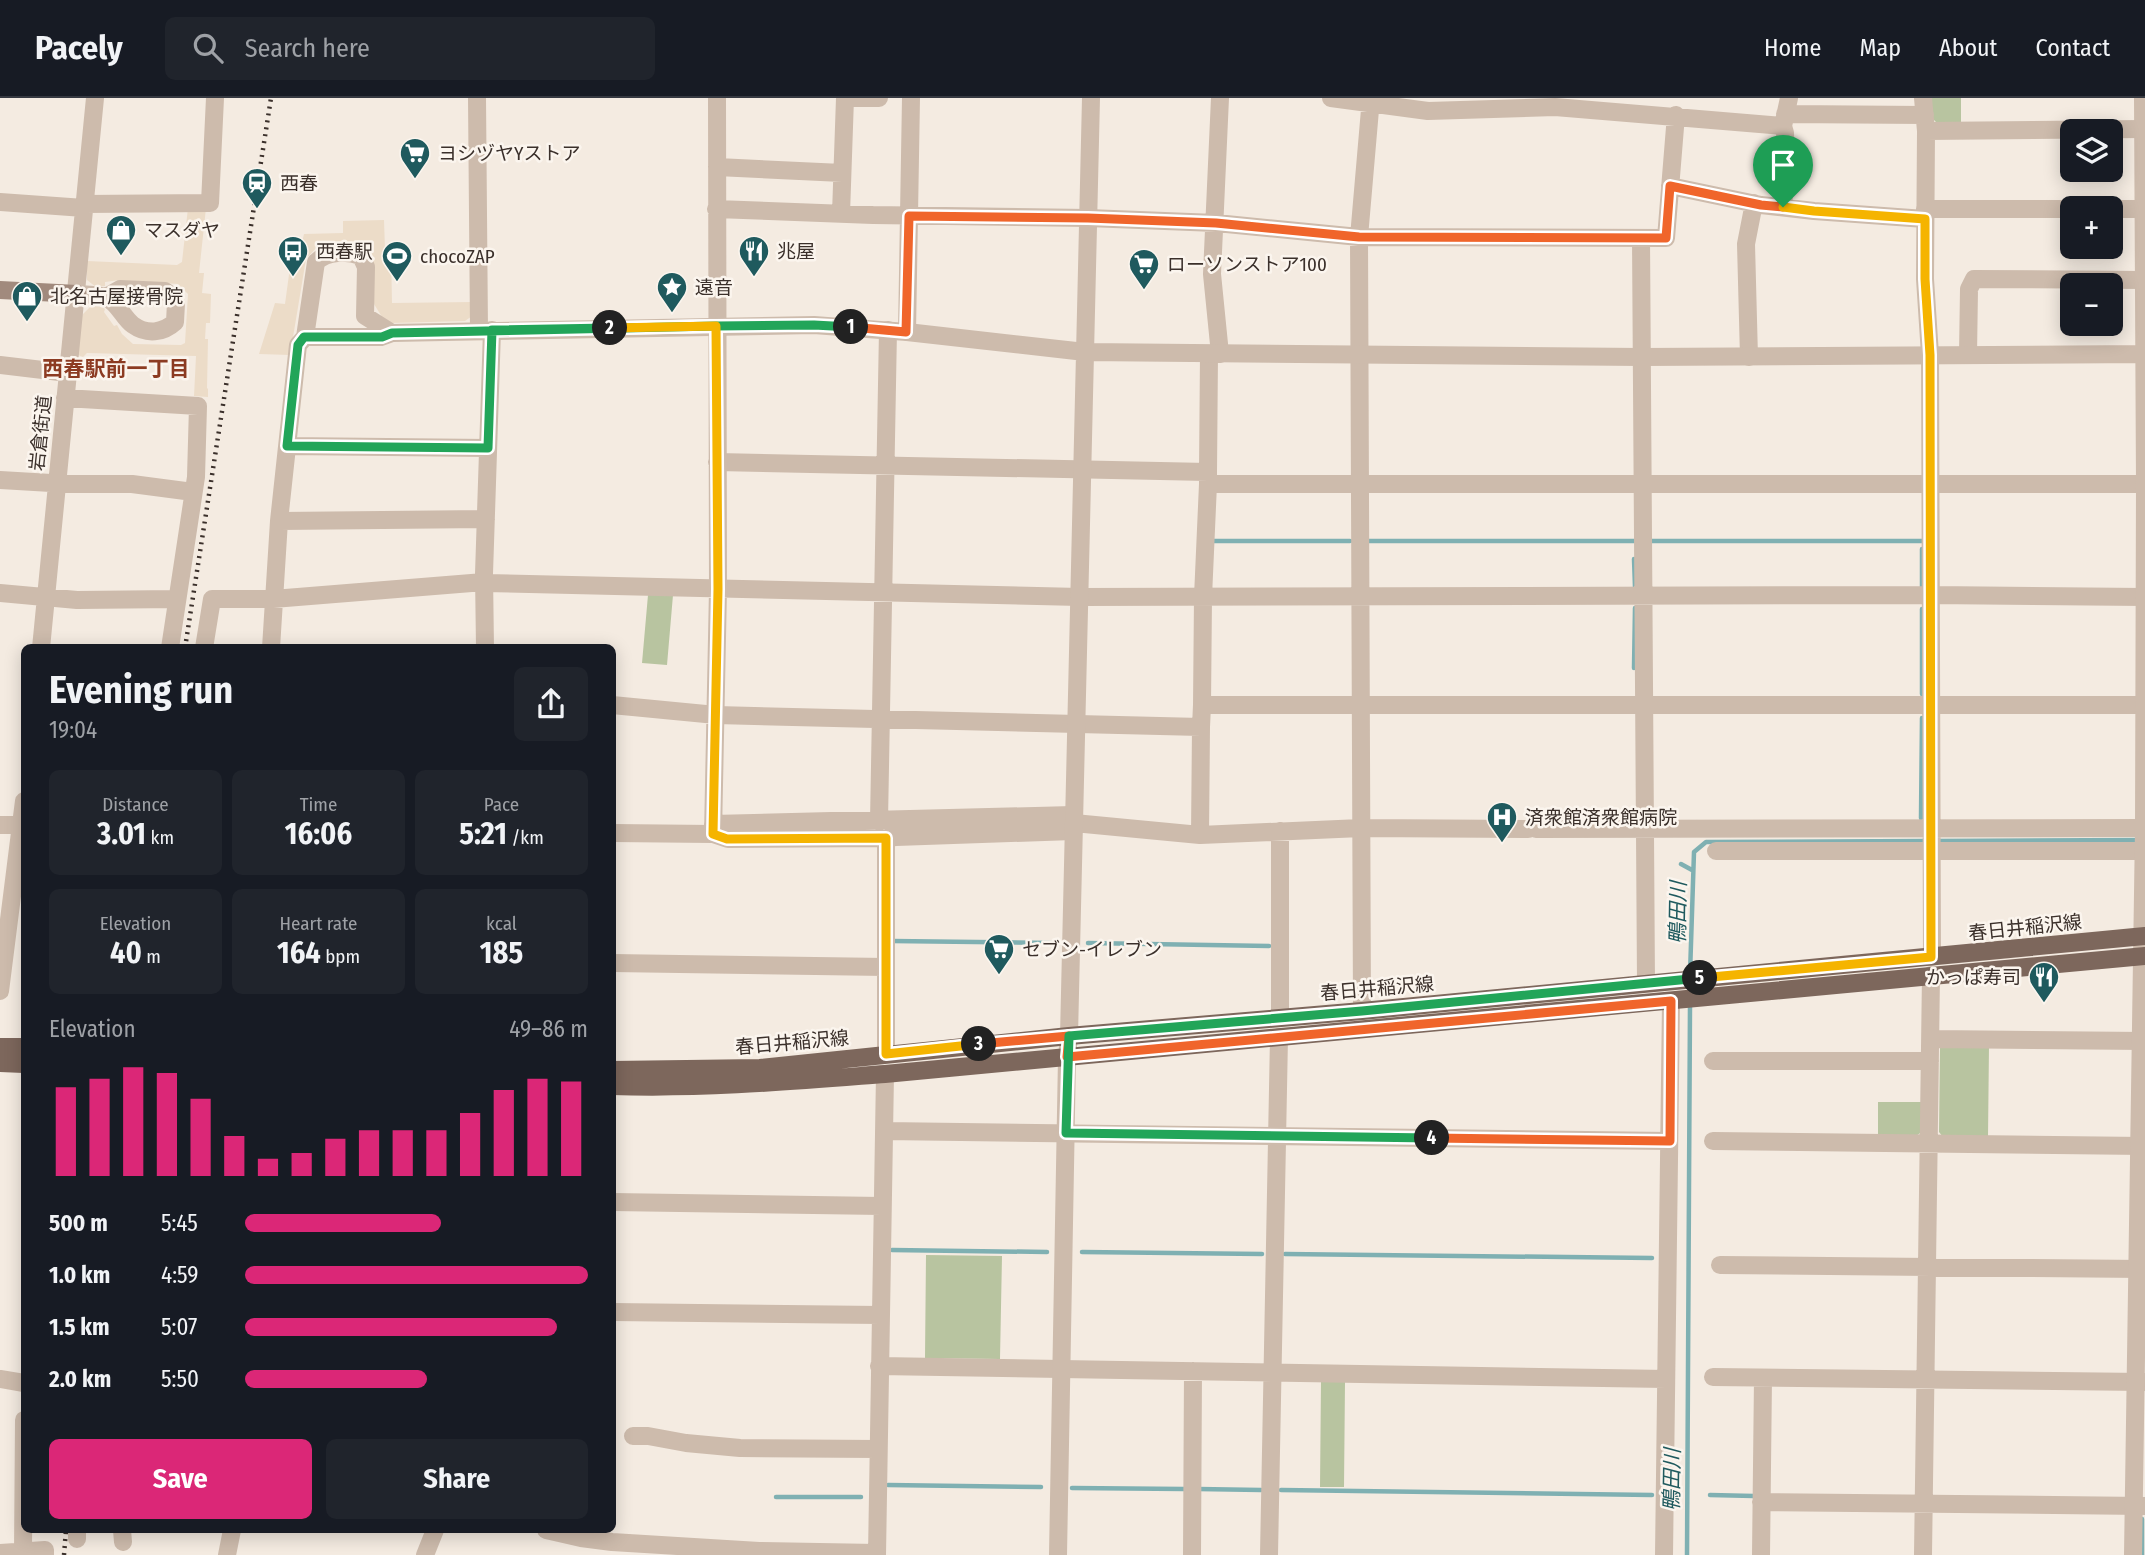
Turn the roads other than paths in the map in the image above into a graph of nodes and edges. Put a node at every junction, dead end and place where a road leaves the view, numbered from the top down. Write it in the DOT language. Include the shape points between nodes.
graph roads {
  1 [pos="95,98"];
  2 [pos="215,98"];
  3 [pos="477,98"];
  4 [pos="717,98"];
  5 [pos="845,98"];
  6 [pos="855,98"];
  7 [pos="878,98"];
  8 [pos="911,98"];
  9 [pos="1091,98"];
  10 [pos="1220,98"];
  11 [pos="1331,98"];
  12 [pos="1371,101"];
  13 [pos="1636,105"];
  14 [pos="2143,106"];
  15 [pos="1786,112"];
  16 [pos="1676,115"];
  17 [pos="1925,115"];
  18 [pos="2143,129"];
  19 [pos="717,167"];
  20 [pos="842,173"];
  21 [pos="1670,186"];
  22 [pos="0,202"];
  23 [pos="1754,203"];
  24 [pos="84,206"];
  25 [pos="1783,207"];
  26 [pos="716,209"];
  27 [pos="2060,209"];
  28 [pos="2123,209"];
  29 [pos="2143,209"];
  30 [pos="841,214"];
  31 [pos="1925,214"];
  32 [pos="909,216"];
  33 [pos="1088,218"];
  34 [pos="1216,223"];
  35 [pos="2144,230"];
  36 [pos="1359,237"];
  37 [pos="1641,238"];
  38 [pos="2144,280"];
  39 [pos="0,290"];
  40 [pos="77,294"];
  41 [pos="106,297"];
  42 [pos="365,316"];
  43 [pos="716,326"];
  44 [pos="486,330"];
  45 [pos="897,331"];
  46 [pos="392,333"];
  47 [pos="304,337"];
  48 [pos="356,337"];
  49 [pos="1085,352"];
  50 [pos="1214,354"];
  51 [pos="2145,354"];
  52 [pos="1360,355"];
  53 [pos="1930,355"];
  54 [pos="1968,355"];
  55 [pos="1642,357"];
  56 [pos="1749,357"];
  57 [pos="0,365"];
  58 [pos="68,373"];
  59 [pos="65,398"];
  60 [pos="287,446"];
  61 [pos="488,448"];
  62 [pos="717,462"];
  63 [pos="886,466"];
  64 [pos="1083,470"];
  65 [pos="1208,478"];
  66 [pos="0,480"];
  67 [pos="56,484"];
  68 [pos="1361,484"];
  69 [pos="1930,484"];
  70 [pos="2145,484"];
  71 [pos="1643,485"];
  72 [pos="193,492"];
  73 [pos="486,519"];
  74 [pos="279,522"];
  75 [pos="484,583"];
  76 [pos="718,589"];
  77 [pos="0,593"];
  78 [pos="883,593"];
  79 [pos="1931,595"];
  80 [pos="46,597"];
  81 [pos="1080,597"];
  82 [pos="1203,597"];
  83 [pos="1362,597"];
  84 [pos="1643,597"];
  85 [pos="2145,597"];
  86 [pos="177,599"];
  87 [pos="273,599"];
  88 [pos="41,644"];
  89 [pos="171,644"];
  90 [pos="205,644"];
  91 [pos="271,644"];
  92 [pos="485,644"];
  93 [pos="616,705"];
  94 [pos="1202,705"];
  95 [pos="1362,705"];
  96 [pos="1931,705"];
  97 [pos="2145,705"];
  98 [pos="1644,706"];
  99 [pos="716,715"];
  100 [pos="881,719"];
  101 [pos="1076,723"];
  102 [pos="1201,727"];
  103 [pos="1074,823"];
  104 [pos="0,825"];
  105 [pos="21,827"];
  106 [pos="1361,828"];
  107 [pos="713,829"];
  108 [pos="1644,829"];
  109 [pos="882,830"];
  110 [pos="1280,831"];
  111 [pos="616,833"];
  112 [pos="1200,835"];
  113 [pos="2144,838"];
  114 [pos="1932,840"];
  115 [pos="21,842"];
  116 [pos="1716,851"];
  117 [pos="2143,936"];
  118 [pos="2143,956"];
  119 [pos="616,963"];
  120 [pos="1931,966"];
  121 [pos="886,967"];
  122 [pos="1646,983"];
  123 [pos="0,991"];
  124 [pos="1675,1000"];
  125 [pos="1362,1011"];
  126 [pos="1280,1017"];
  127 [pos="1069,1036"];
  128 [pos="1279,1037"];
  129 [pos="1931,1039"];
  130 [pos="2142,1041"];
  131 [pos="0,1047"];
  132 [pos="21,1047"];
  133 [pos="886,1054"];
  134 [pos="1067,1057"];
  135 [pos="1713,1060"];
  136 [pos="1930,1061"];
  137 [pos="0,1063"];
  138 [pos="21,1064"];
  139 [pos="616,1070"];
  140 [pos="885,1074"];
  141 [pos="616,1086"];
  142 [pos="884,1131"];
  143 [pos="1066,1133"];
  144 [pos="1277,1136"];
  145 [pos="1670,1141"];
  146 [pos="1713,1141"];
  147 [pos="1930,1143"];
  148 [pos="2141,1146"];
  149 [pos="616,1202"];
  150 [pos="882,1206"];
  151 [pos="1720,1265"];
  152 [pos="1927,1267"];
  153 [pos="2141,1269"];
  154 [pos="616,1312"];
  155 [pos="880,1315"];
  156 [pos="879,1366"];
  157 [pos="1061,1368"];
  158 [pos="1192,1371"];
  159 [pos="1272,1372"];
  160 [pos="1713,1377"];
  161 [pos="1763,1377"];
  162 [pos="0,1379"];
  163 [pos="1666,1379"];
  164 [pos="1926,1380"];
  165 [pos="21,1382"];
  166 [pos="2140,1382"];
  167 [pos="633,1436"];
  168 [pos="878,1449"];
  169 [pos="1761,1502"];
  170 [pos="1924,1504"];
  171 [pos="2139,1506"];
  172 [pos="23,1533"];
  173 [pos="231,1533"];
  174 [pos="434,1533"];
  175 [pos="556,1533"];
  176 [pos="581,1541"];
  177 [pos="659,1550"];
  178 [pos="23,1551"];
  179 [pos="0,1553"];
  180 [pos="877,1554"];
  181 [pos="45,1555"];
  182 [pos="227,1555"];
  183 [pos="425,1555"];
  184 [pos="1058,1555"];
  185 [pos="1192,1555"];
  186 [pos="1269,1555"];
  187 [pos="1664,1555"];
  188 [pos="1761,1555"];
  189 [pos="1923,1555"];
  190 [pos="2133,1555"];
  1 -- 24 [label="street, 岩倉街道"];
  2 -- 24 [label="street" via="210,203"];
  3 -- 44 [label="street"];
  4 -- 19 [label="street"];
  5 -- 20 [label="street"];
  6 -- 7 [label="street"];
  8 -- 32 [label="street"];
  9 -- 33 [label="street"];
  10 -- 34 [label="street"];
  11 -- 12 [label="street"];
  12 -- 13 [label="street" via="1428,111"];
  12 -- 36 [label="street"];
  13 -- 16 [label="street"];
  14 -- 18 [label="street"];
  15 -- 16 [label="street"];
  15 -- 17 [label="street"];
  15 -- 25 [label="street"];
  16 -- 21 [label="street"];
  17 -- 18 [label="street"];
  17 -- 31 [label="street"];
  18 -- 29 [label="street"];
  19 -- 20 [label="street"];
  19 -- 26 [label="street"];
  20 -- 30 [label="street"];
  21 -- 23 [label="street"];
  21 -- 37 [label="street" via="1666,238"];
  22 -- 24 [label="street"];
  23 -- 25 [label="street"];
  23 -- 56 [label="street" via="1746,244"];
  24 -- 40 [label="street, 岩倉街道"];
  25 -- 31 [label="street"];
  26 -- 30 [label="street"];
  26 -- 43 [label="street"];
  27 -- 31 [label="street"];
  28 -- 29 [label="street"];
  29 -- 35 [label="street"];
  30 -- 32 [label="street"];
  31 -- 53 [label="street"];
  32 -- 33 [label="street"];
  32 -- 45 [label="street"];
  33 -- 34 [label="street"];
  33 -- 49 [label="street"];
  34 -- 36 [label="street"];
  34 -- 50 [label="street"];
  35 -- 38 [label="street"];
  36 -- 37 [label="street"];
  36 -- 52 [label="street"];
  37 -- 55 [label="street"];
  38 -- 51 [label="street"];
  38 -- 54 [label="street" via="1974,279 1969,289"];
  39 -- 40 [label="main road"];
  40 -- 41 [label="street"];
  40 -- 58 [label="street, 岩倉街道"];
  42 -- 46 [label="street"];
  42 -- 47 [label="street" via="366,267 361,256 323,255 316,262"];
  42 -- 48 [label="street"];
  43 -- 44 [label="street"];
  43 -- 45 [label="street" via="814,325"];
  43 -- 62 [label="street"];
  44 -- 46 [label="street"];
  44 -- 61 [label="street"];
  45 -- 49 [label="street"];
  45 -- 63 [label="street"];
  46 -- 48 [label="street"];
  47 -- 48 [label="street"];
  47 -- 60 [label="street" via="298,345"];
  49 -- 50 [label="street"];
  49 -- 64 [label="street"];
  50 -- 52 [label="street"];
  50 -- 65 [label="street"];
  51 -- 54 [label="street"];
  51 -- 70 [label="street"];
  52 -- 55 [label="street"];
  52 -- 68 [label="street"];
  53 -- 54 [label="street"];
  53 -- 56 [label="street"];
  53 -- 69 [label="street"];
  55 -- 56 [label="street"];
  55 -- 71 [label="street"];
  57 -- 58 [label="street"];
  58 -- 59 [label="street, 岩倉街道"];
  59 -- 67 [label="street, 岩倉街道"];
  59 -- 72 [label="street" via="198,406"];
  60 -- 61 [label="street"];
  60 -- 74 [label="street"];
  61 -- 73 [label="street"];
  62 -- 63 [label="street"];
  62 -- 76 [label="street"];
  63 -- 64 [label="street"];
  63 -- 78 [label="street"];
  64 -- 65 [label="street"];
  64 -- 81 [label="street"];
  65 -- 68 [label="street"];
  65 -- 82 [label="street"];
  66 -- 67 [label="street"];
  67 -- 72 [label="street" via="132,484"];
  67 -- 80 [label="street, 岩倉街道"];
  68 -- 71 [label="street"];
  68 -- 83 [label="street"];
  69 -- 70 [label="street"];
  69 -- 71 [label="street"];
  69 -- 79 [label="street"];
  70 -- 85 [label="street"];
  71 -- 84 [label="street"];
  72 -- 86 [label="street"];
  73 -- 74 [label="street"];
  73 -- 75 [label="street"];
  74 -- 87 [label="street"];
  75 -- 76 [label="street"];
  75 -- 87 [label="street"];
  75 -- 92 [label="street"];
  76 -- 78 [label="street"];
  76 -- 99 [label="street"];
  77 -- 80 [label="street"];
  78 -- 81 [label="street"];
  78 -- 100 [label="street"];
  79 -- 84 [label="street"];
  79 -- 85 [label="street"];
  79 -- 96 [label="street"];
  80 -- 86 [label="street"];
  80 -- 88 [label="street, 岩倉街道"];
  81 -- 82 [label="street"];
  81 -- 101 [label="street"];
  82 -- 83 [label="street"];
  82 -- 94 [label="street"];
  83 -- 84 [label="street"];
  83 -- 95 [label="street"];
  84 -- 98 [label="street"];
  85 -- 97 [label="street"];
  86 -- 89 [label="street"];
  87 -- 90 [label="street" via="212,599"];
  87 -- 91 [label="street"];
  93 -- 99 [label="street"];
  94 -- 95 [label="street"];
  94 -- 102 [label="street"];
  95 -- 98 [label="street"];
  95 -- 106 [label="street"];
  96 -- 97 [label="street"];
  96 -- 98 [label="street"];
  96 -- 114 [label="street"];
  97 -- 113 [label="street"];
  98 -- 108 [label="street"];
  99 -- 100 [label="street"];
  99 -- 107 [label="street"];
  100 -- 101 [label="street"];
  100 -- 109 [label="street"];
  101 -- 102 [label="street"];
  101 -- 103 [label="street"];
  102 -- 112 [label="street"];
  103 -- 109 [label="street"];
  103 -- 112 [label="street"];
  103 -- 127 [label="street"];
  104 -- 105 [label="street"];
  106 -- 108 [label="street"];
  106 -- 110 [label="street"];
  106 -- 125 [label="street"];
  107 -- 109 [label="street"];
  107 -- 111 [label="street"];
  108 -- 114 [label="street"];
  108 -- 122 [label="street"];
  109 -- 121 [label="street"];
  110 -- 112 [label="street"];
  110 -- 126 [label="street"];
  113 -- 114 [label="street"];
  113 -- 117 [label="street"];
  114 -- 116 [label="street"];
  114 -- 120 [label="street"];
  115 -- 123 [label="street"];
  117 -- 118 [label="street"];
  117 -- 120 [label="main road, 春日井稲沢線"];
  118 -- 120 [label="main road, 春日井稲沢線"];
  118 -- 130 [label="street"];
  119 -- 121 [label="street"];
  120 -- 122 [label="main road, 春日井稲沢線"];
  120 -- 124 [label="main road, 春日井稲沢線"];
  120 -- 129 [label="street"];
  121 -- 133 [label="street"];
  122 -- 125 [label="main road, 春日井稲沢線"];
  124 -- 128 [label="main road, 春日井稲沢線"];
  124 -- 145 [label="street"];
  125 -- 126 [label="main road, 春日井稲沢線"];
  126 -- 127 [label="main road, 春日井稲沢線"];
  127 -- 133 [label="main road, 春日井稲沢線"];
  127 -- 134 [label="street"];
  128 -- 134 [label="main road, 春日井稲沢線"];
  128 -- 144 [label="street"];
  129 -- 130 [label="street"];
  129 -- 136 [label="street"];
  130 -- 148 [label="street"];
  131 -- 132 [label="main road"];
  133 -- 139 [label="main road, 春日井稲沢線" via="760,1068"];
  134 -- 140 [label="main road, 春日井稲沢線"];
  134 -- 143 [label="street"];
  135 -- 136 [label="street"];
  136 -- 147 [label="street"];
  137 -- 138 [label="main road"];
  140 -- 141 [label="main road, 春日井稲沢線" via="676,1088"];
  140 -- 142 [label="street"];
  142 -- 143 [label="street"];
  142 -- 150 [label="street"];
  143 -- 144 [label="street"];
  143 -- 157 [label="street"];
  144 -- 145 [label="street"];
  144 -- 159 [label="street"];
  145 -- 163 [label="street"];
  146 -- 147 [label="street"];
  147 -- 148 [label="street"];
  147 -- 152 [label="street"];
  148 -- 153 [label="street"];
  149 -- 150 [label="street"];
  150 -- 155 [label="street"];
  151 -- 152 [label="street"];
  152 -- 153 [label="street"];
  152 -- 164 [label="street"];
  153 -- 166 [label="street"];
  154 -- 155 [label="street"];
  155 -- 156 [label="street"];
  156 -- 157 [label="street"];
  156 -- 168 [label="street"];
  157 -- 158 [label="street"];
  157 -- 184 [label="street"];
  158 -- 159 [label="street"];
  158 -- 185 [label="street"];
  159 -- 163 [label="street"];
  159 -- 186 [label="street"];
  160 -- 161 [label="street"];
  161 -- 164 [label="street"];
  161 -- 169 [label="street"];
  162 -- 165 [label="street"];
  163 -- 187 [label="street"];
  164 -- 166 [label="street"];
  164 -- 170 [label="street"];
  166 -- 171 [label="street"];
  167 -- 168 [label="street" via="740,1448"];
  168 -- 180 [label="street"];
  169 -- 170 [label="street"];
  169 -- 188 [label="street"];
  170 -- 171 [label="street"];
  170 -- 189 [label="street"];
  171 -- 190 [label="street"];
  172 -- 178 [label="street"];
  173 -- 182 [label="street"];
  174 -- 183 [label="street"];
  175 -- 176 [label="street"];
  176 -- 177 [label="street"];
  177 -- 180 [label="street"];
  178 -- 179 [label="street"];
  178 -- 181 [label="street" via="45,1550"];
}
